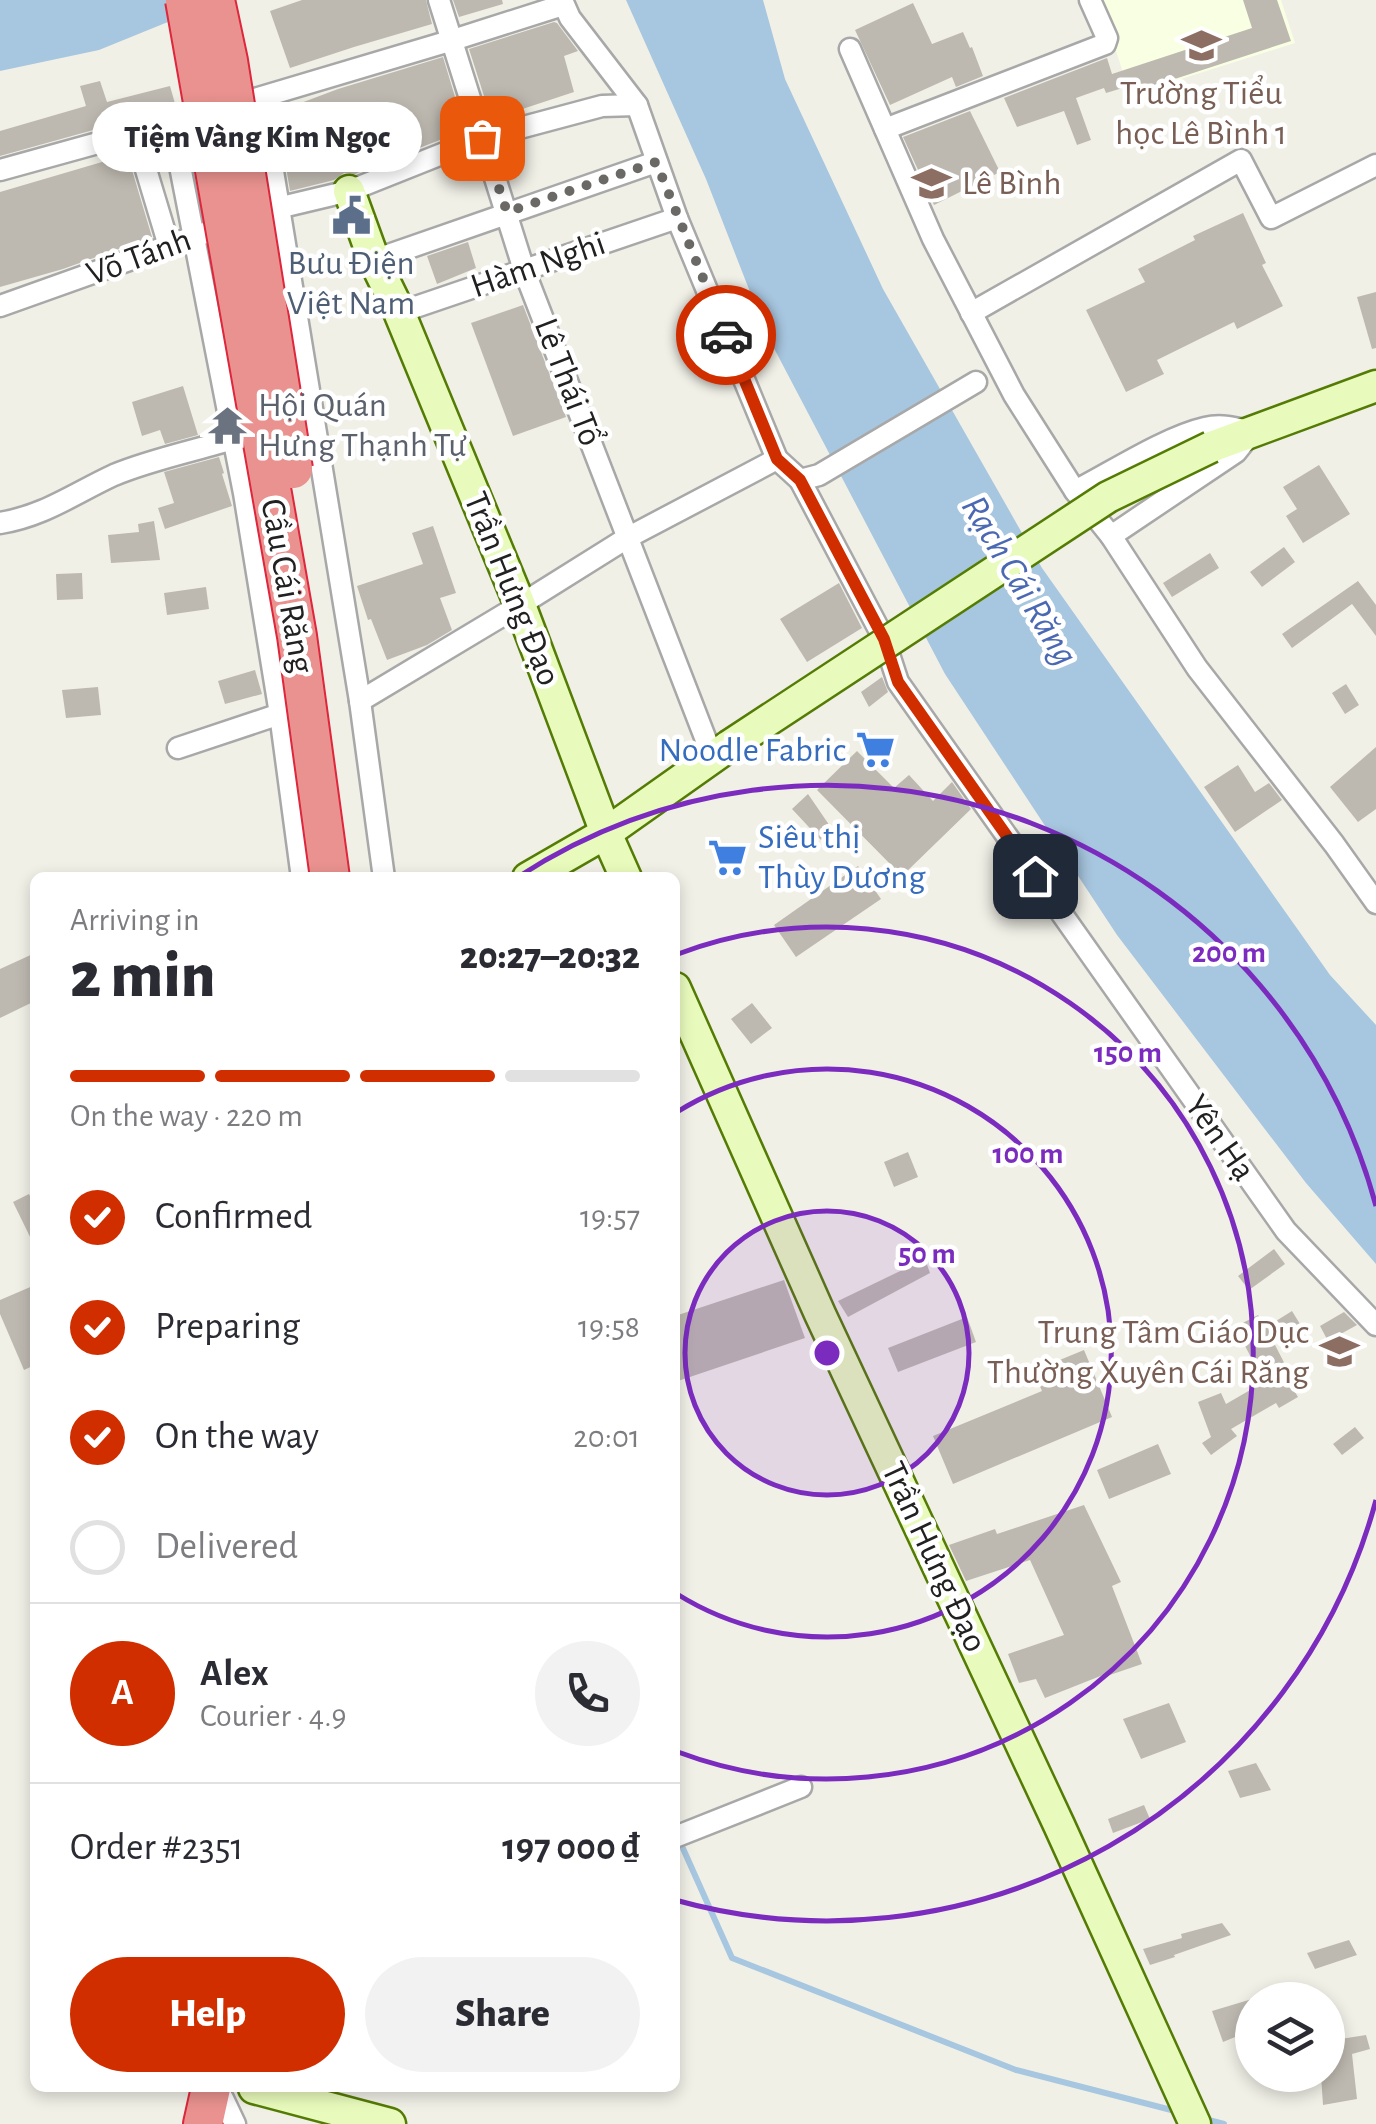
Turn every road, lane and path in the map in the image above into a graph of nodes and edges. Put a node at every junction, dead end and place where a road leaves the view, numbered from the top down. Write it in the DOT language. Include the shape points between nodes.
graph roads {
  1 [pos="184,0"];
  2 [pos="215,0"];
  3 [pos="440,0"];
  4 [pos="1090,0"];
  5 [pos="562,2"];
  6 [pos="453,40"];
  7 [pos="850,49"];
  8 [pos="260,98"];
  9 [pos="637,105"];
  10 [pos="886,129"];
  11 [pos="135,133"];
  12 [pos="482,138"];
  13 [pos="178,156"];
  14 [pos="656,162"];
  15 [pos="1376,165"];
  16 [pos="0,170"];
  17 [pos="349,191"];
  18 [pos="277,207"];
  19 [pos="507,212"];
  20 [pos="678,218"];
  21 [pos="193,237"];
  22 [pos="169,246"];
  23 [pos="374,260"];
  24 [pos="524,270"];
  25 [pos="0,306"];
  26 [pos="398,313"];
  27 [pos="972,313"];
  28 [pos="976,382"];
  29 [pos="1376,386"];
  30 [pos="1252,432"];
  31 [pos="234,439"];
  32 [pos="777,459"];
  33 [pos="809,478"];
  34 [pos="1075,491"];
  35 [pos="0,523"];
  36 [pos="1111,536"];
  37 [pos="627,538"];
  38 [pos="520,605"];
  39 [pos="360,701"];
  40 [pos="280,714"];
  41 [pos="178,748"];
  42 [pos="721,752"];
  43 [pos="606,833"];
  44 [pos="301,872"];
  45 [pos="329,872"];
  46 [pos="351,872"];
  47 [pos="383,872"];
  48 [pos="538,872"];
  49 [pos="623,872"];
  50 [pos="1376,903"];
  51 [pos="680,999"];
  52 [pos="1376,1325"];
  53 [pos="801,1787"];
  54 [pos="680,1835"];
  55 [pos="184,2092"];
  56 [pos="214,2092"];
  57 [pos="217,2092"];
  58 [pos="269,2092"];
  59 [pos="1191,2115"];
  60 [pos="178,2124"];
  61 [pos="203,2124"];
  62 [pos="235,2124"];
  63 [pos="390,2124"];
  1 -- 45 [label="highway, Cầu Cái Răng, bridge" via="297,636"];
  2 -- 46 [label="highway, Cầu Cái Răng, bridge" via="341,772"];
  3 -- 6 [label="street, Lê Thái Tổ"];
  4 -- 10 [label="street" via="1105,44"];
  5 -- 6 [label="street"];
  5 -- 9 [label="street"];
  6 -- 8 [label="street"];
  6 -- 12 [label="street, Lê Thái Tổ"];
  7 -- 10 [label="street"];
  8 -- 11 [label="street"];
  8 -- 18 [label="street"];
  9 -- 12 [label="street, Võ Tánh" via="602,106"];
  9 -- 14 [label="street"];
  10 -- 27 [label="street"];
  11 -- 16 [label="street"];
  11 -- 22 [label="street"];
  12 -- 17 [label="street, Võ Tánh"];
  12 -- 19 [label="street, Lê Thái Tổ"];
  13 -- 21 [label="street"];
  14 -- 19 [label="street"];
  14 -- 20 [label="street"];
  15 -- 27 [label="street" via="1271,218 1242,160"];
  17 -- 18 [label="street, Võ Tánh"];
  17 -- 23 [label="street, Trần Hưng Đạo"];
  18 -- 21 [label="street, Võ Tánh"];
  18 -- 39 [label="street"];
  19 -- 23 [label="street"];
  19 -- 24 [label="street, Lê Thái Tổ"];
  20 -- 24 [label="street, Hàm Nghi"];
  20 -- 32 [label="street"];
  21 -- 22 [label="street, Võ Tánh"];
  21 -- 31 [label="street"];
  22 -- 25 [label="street, Võ Tánh"];
  23 -- 26 [label="street, Trần Hưng Đạo"];
  24 -- 26 [label="street, Hàm Nghi"];
  24 -- 37 [label="street, Lê Thái Tổ"];
  26 -- 38 [label="street, Trần Hưng Đạo"];
  27 -- 34 [label="street"];
  28 -- 33 [label="street"];
  29 -- 30 [label="street"];
  30 -- 34 [label="street" via="1206,428"];
  30 -- 36 [label="street" via="1236,452"];
  30 -- 42 [label="street, bridge" via="1108,497"];
  31 -- 35 [label="street" via="116,474 54,506"];
  31 -- 40 [label="street"];
  32 -- 33 [label="street, Yên Hạ"];
  32 -- 37 [label="street"];
  33 -- 52 [label="street, Yên Hạ" via="898,682 1286,1231"];
  34 -- 36 [label="street"];
  36 -- 50 [label="street" via="1197,668"];
  37 -- 38 [label="street"];
  37 -- 42 [label="street, Lê Thái Tổ"];
  38 -- 39 [label="street"];
  38 -- 43 [label="street, Trần Hưng Đạo"];
  39 -- 47 [label="street"];
  40 -- 41 [label="street"];
  40 -- 44 [label="street"];
  42 -- 43 [label="street"];
  43 -- 48 [label="street"];
  43 -- 49 [label="street, Trần Hưng Đạo"];
  51 -- 59 [label="street, Trần Hưng Đạo"];
  53 -- 54 [label="street"];
  55 -- 60 [label="highway"];
  56 -- 61 [label="highway"];
  57 -- 62 [label="street"];
  58 -- 63 [label="street"];
}
